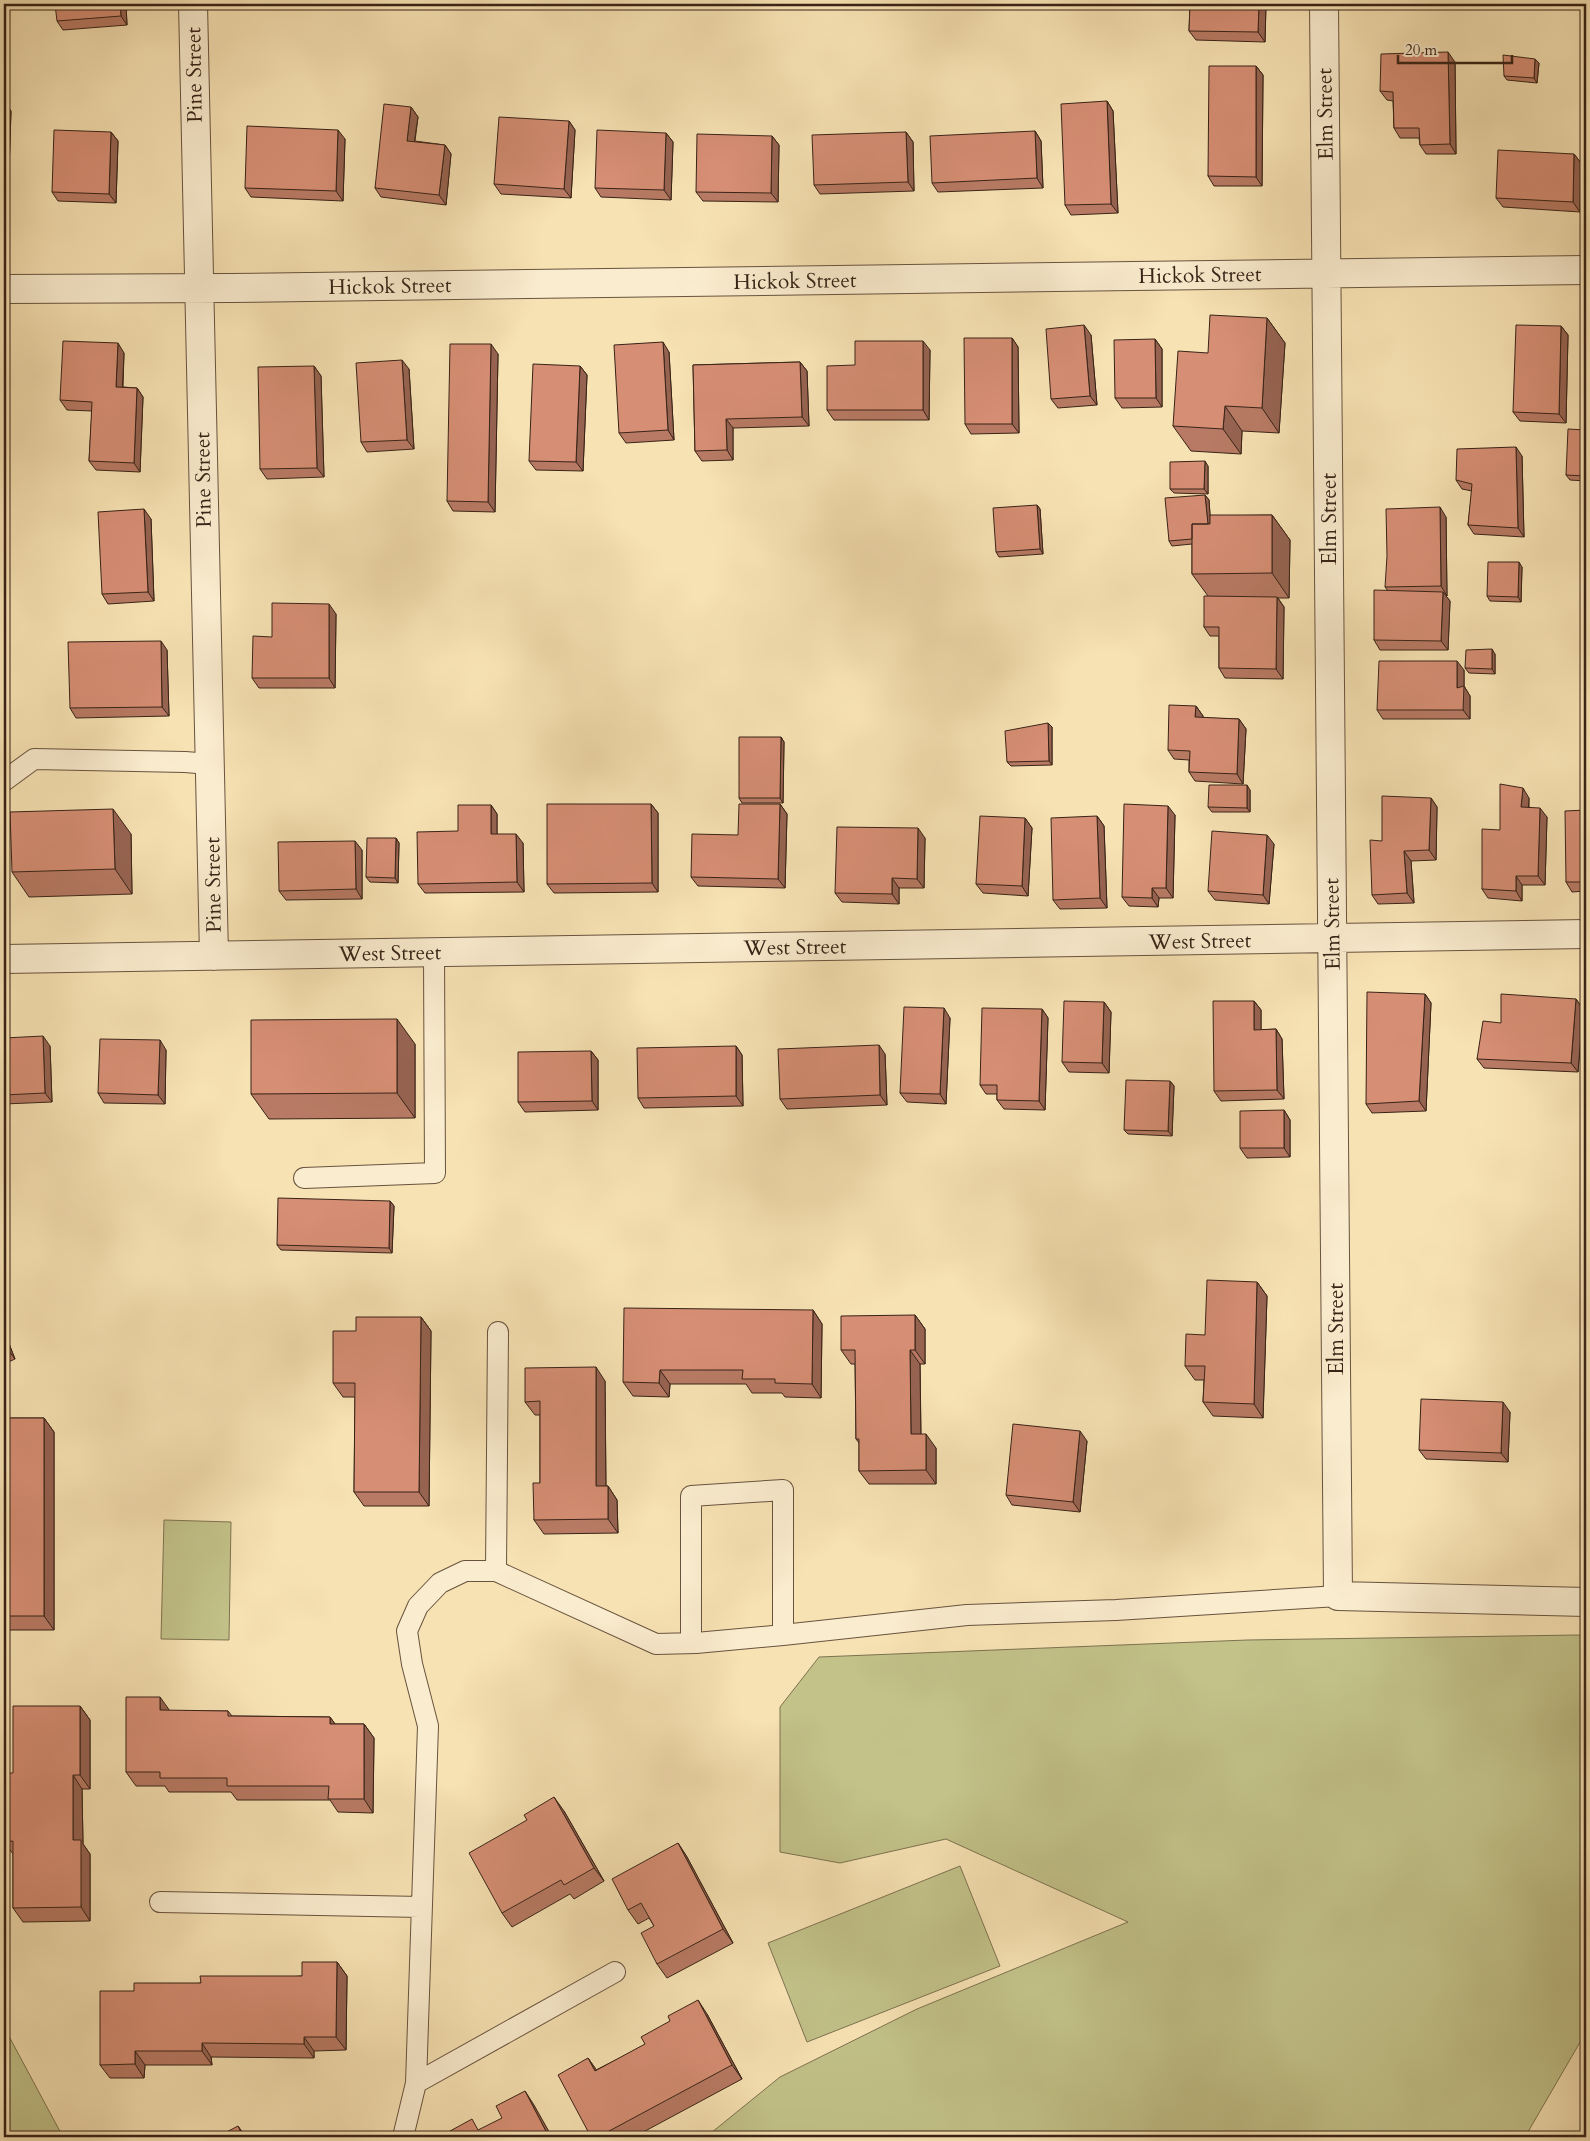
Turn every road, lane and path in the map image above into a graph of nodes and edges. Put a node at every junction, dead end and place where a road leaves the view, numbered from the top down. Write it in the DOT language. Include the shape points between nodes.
graph roads {
  1 [pos="193,4"];
  2 [pos="1324,4"];
  3 [pos="1586,270"];
  4 [pos="1326,274"];
  5 [pos="4,288"];
  6 [pos="199,288"];
  7 [pos="210,764"];
  8 [pos="4,781"];
  9 [pos="1586,934"];
  10 [pos="1332,938"];
  11 [pos="434,953"];
  12 [pos="214,956"];
  13 [pos="4,958"];
  14 [pos="304,1178"];
  15 [pos="498,1332"];
  16 [pos="496,1570"];
  17 [pos="1338,1596"];
  18 [pos="1586,1602"];
  19 [pos="783,1635"];
  20 [pos="691,1643"];
  21 [pos="160,1902"];
  22 [pos="421,1907"];
  23 [pos="615,1972"];
  24 [pos="416,2083"];
  25 [pos="403,2137"];
  1 -- 6 [label="street, Pine Street"];
  2 -- 4 [label="street, Elm Street"];
  3 -- 4 [label="street, Hickok Street"];
  4 -- 6 [label="street, Hickok Street"];
  4 -- 10 [label="street, Elm Street"];
  5 -- 6 [label="street, Hickok Street"];
  6 -- 7 [label="street, Pine Street"];
  7 -- 8 [label="lane" via="34,759"];
  7 -- 12 [label="street, Pine Street"];
  9 -- 10 [label="street, West Street"];
  10 -- 11 [label="street, West Street"];
  10 -- 17 [label="street, Elm Street"];
  11 -- 12 [label="street, West Street"];
  11 -- 14 [label="lane" via="435,1173"];
  12 -- 13 [label="street, West Street"];
  15 -- 16 [label="lane"];
  16 -- 20 [label="lane" via="656,1644"];
  16 -- 22 [label="lane" via="465,1571 440,1583 418,1606 407,1631 428,1726"];
  17 -- 18 [label="street"];
  17 -- 19 [label="lane" via="1116,1610 967,1615"];
  19 -- 20 [label="lane"];
  19 -- 20 [label="lane" via="783,1490 691,1496"];
  21 -- 22 [label="lane"];
  22 -- 24 [label="lane"];
  23 -- 24 [label="lane"];
  24 -- 25 [label="lane"];
}
